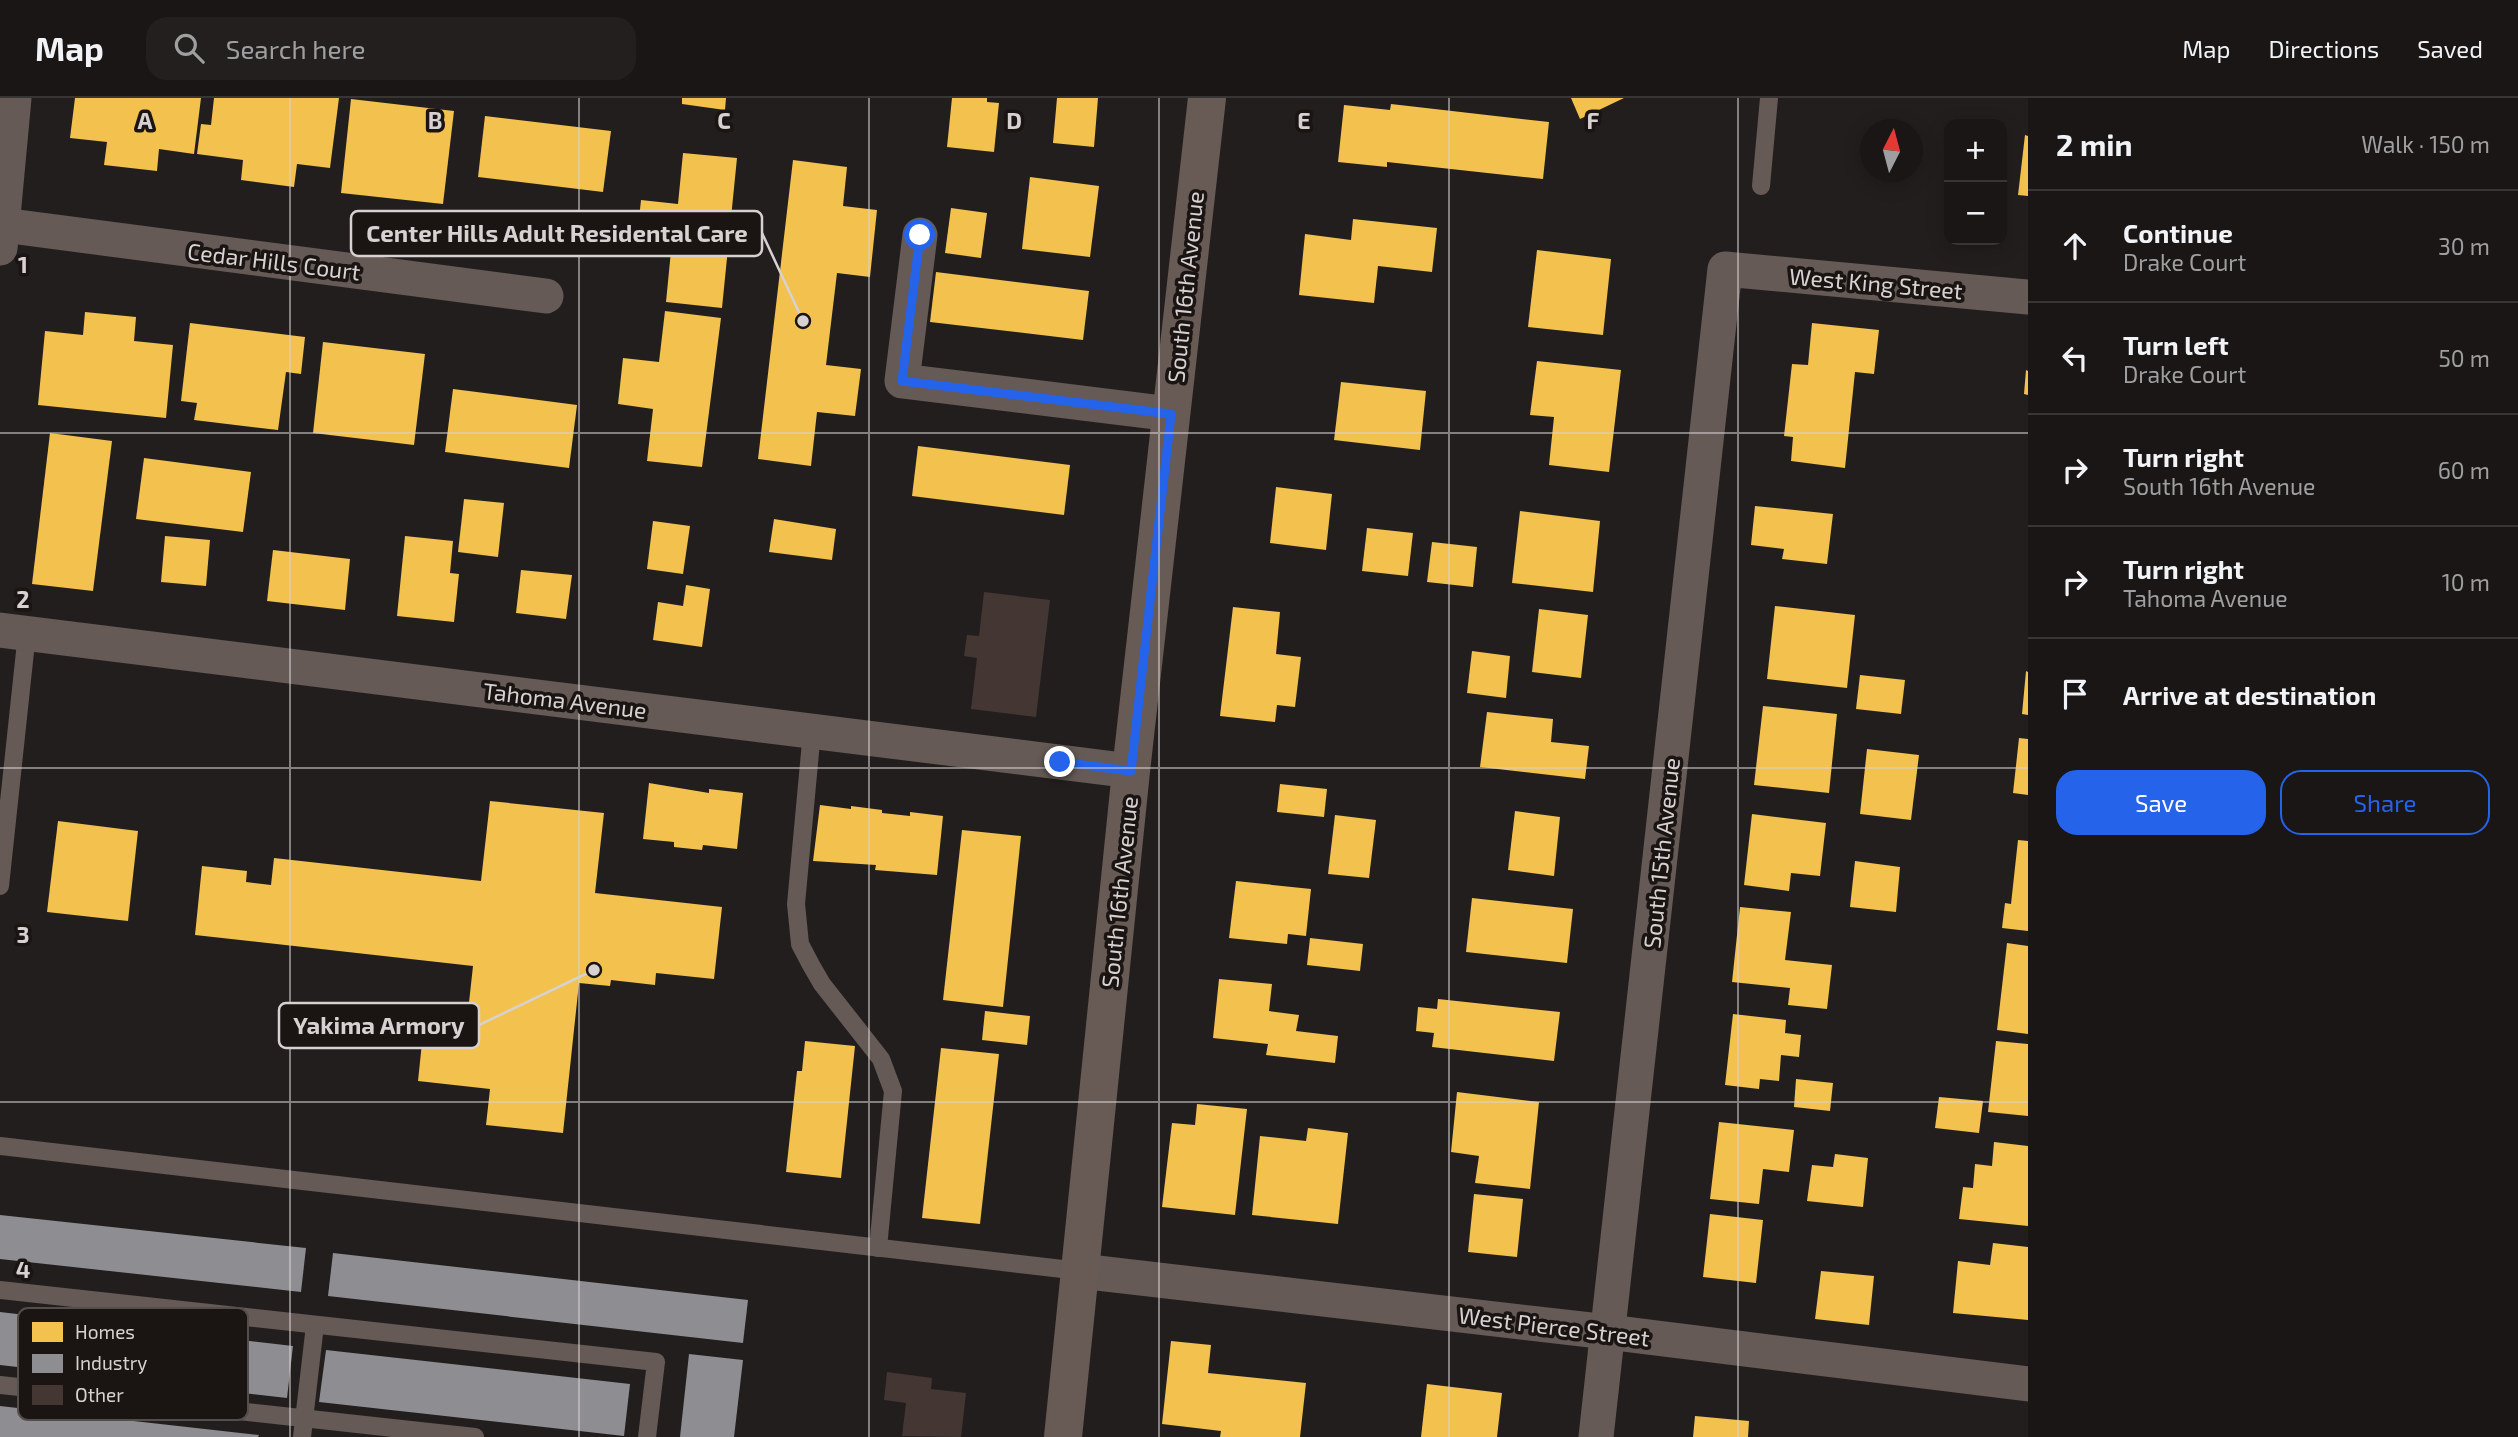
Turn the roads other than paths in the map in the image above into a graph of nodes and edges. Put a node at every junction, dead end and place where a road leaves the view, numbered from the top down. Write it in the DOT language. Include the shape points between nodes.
graph roads {
  1 [pos="15,98"];
  2 [pos="1207,98"];
  3 [pos="1769,98"];
  4 [pos="1761,186"];
  5 [pos="920,235"];
  6 [pos="1,237"];
  7 [pos="1725,269"];
  8 [pos="546,296"];
  9 [pos="2028,297"];
  10 [pos="1171,414"];
  11 [pos="14,631"];
  12 [pos="813,731"];
  13 [pos="1131,771"];
  14 [pos="0,886"];
  15 [pos="0,1146"];
  16 [pos="878,1248"];
  17 [pos="1080,1271"];
  18 [pos="0,1290"];
  19 [pos="161,1308"];
  20 [pos="248,1318"];
  21 [pos="314,1325"];
  22 [pos="1608,1332"];
  23 [pos="2028,1384"];
  24 [pos="0,1385"];
  25 [pos="18,1387"];
  26 [pos="248,1412"];
  27 [pos="304,1418"];
  28 [pos="302,1437"];
  29 [pos="475,1437"];
  30 [pos="647,1437"];
  31 [pos="1063,1437"];
  32 [pos="1596,1437"];
  1 -- 6 [label="street"];
  2 -- 10 [label="main road, South 16th Avenue"];
  3 -- 4 [label="lane"];
  5 -- 10 [label="street" via="902,381"];
  6 -- 8 [label="street, Cedar Hills Court"];
  7 -- 9 [label="street, West King Street"];
  7 -- 22 [label="street, South 15th Avenue"];
  10 -- 13 [label="main road, South 16th Avenue"];
  11 -- 12 [label="street, Tahoma Avenue"];
  11 -- 14 [label="lane"];
  12 -- 13 [label="street, Tahoma Avenue"];
  12 -- 16 [label="lane" via="796,904 798,930 800,944 822,984 881,1059 893,1091"];
  13 -- 17 [label="main road, South 16th Avenue"];
  15 -- 16 [label="lane"];
  16 -- 17 [label="lane"];
  17 -- 22 [label="street, West Pierce Street"];
  17 -- 31 [label="main road, South 16th Avenue"];
  18 -- 19 [label="lane"];
  20 -- 21 [label="lane"];
  21 -- 27 [label="lane"];
  21 -- 30 [label="lane" via="656,1362"];
  22 -- 23 [label="street, West Pierce Street"];
  22 -- 32 [label="street, South 15th Avenue"];
  24 -- 25 [label="lane"];
  26 -- 27 [label="lane"];
  27 -- 28 [label="lane"];
  27 -- 29 [label="lane"];
}
